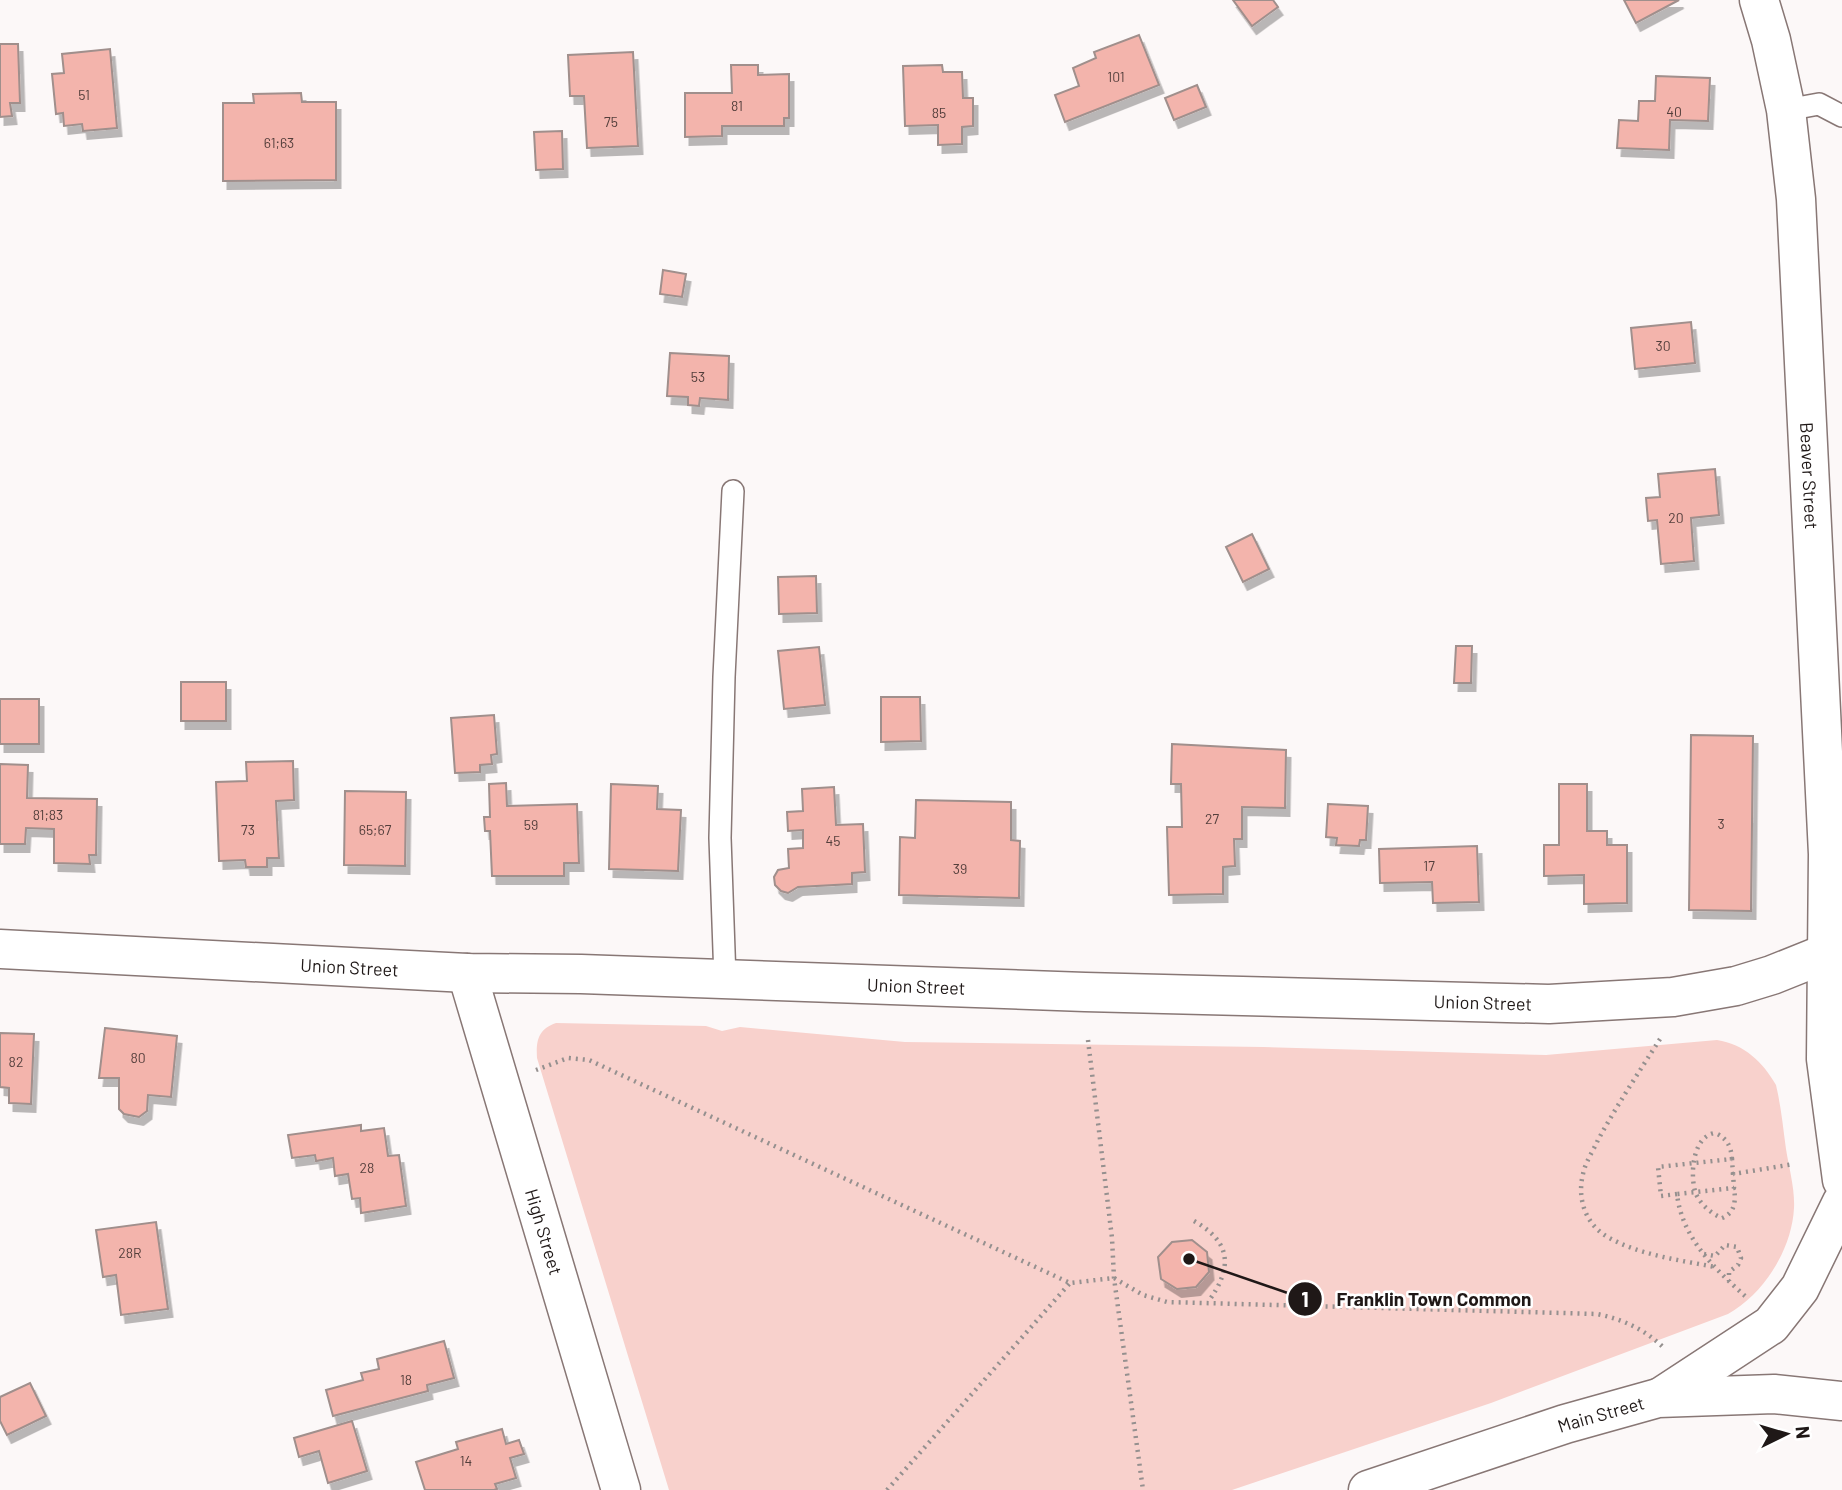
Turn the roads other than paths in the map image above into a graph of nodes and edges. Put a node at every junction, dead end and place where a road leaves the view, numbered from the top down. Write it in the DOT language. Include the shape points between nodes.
graph roads {
  1 [pos="1759,0"];
  2 [pos="1786,110"];
  3 [pos="1842,116"];
  4 [pos="733,491"];
  5 [pos="0,949"];
  6 [pos="1835,951"];
  7 [pos="467,973"];
  8 [pos="725,979"];
  9 [pos="1842,1181"];
  10 [pos="1842,1202"];
  11 [pos="1658,1398"];
  12 [pos="1842,1401"];
  13 [pos="621,1490"];
  14 [pos="1368,1490"];
  1 -- 2 [label="main road, Beaver Street"];
  2 -- 3 [label="lane" via="1819,104"];
  2 -- 6 [label="main road, Beaver Street" via="1796,199"];
  4 -- 8 [label="lane" via="720,838"];
  5 -- 7 [label="main road, Union Street"];
  6 -- 8 [label="main road, Union Street" via="1748,982 1706,991 1549,1004"];
  6 -- 9 [label="main road, Beaver Street" via="1827,1074"];
  7 -- 8 [label="main road, Union Street"];
  7 -- 13 [label="main road, High Street"];
  10 -- 11 [label="main road" via="1800,1288 1771,1325"];
  11 -- 12 [label="main road, Main Street" via="1765,1394"];
  11 -- 14 [label="main road, Main Street"];
}
